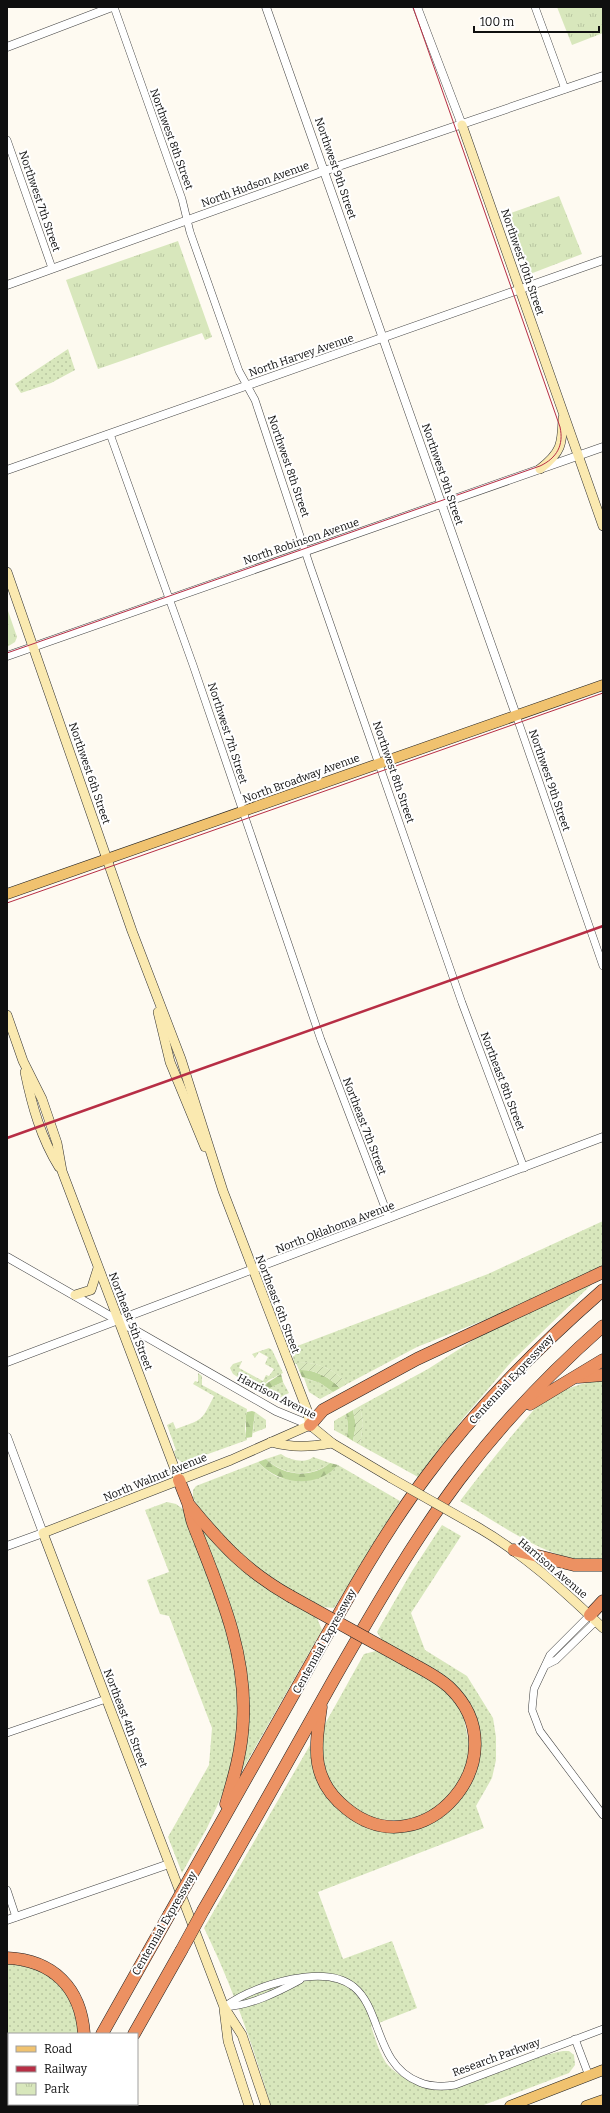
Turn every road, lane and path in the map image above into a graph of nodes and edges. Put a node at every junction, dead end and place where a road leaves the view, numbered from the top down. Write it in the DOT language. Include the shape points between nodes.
graph roads {
  1 [pos="113,7"];
  2 [pos="266,7"];
  3 [pos="417,7"];
  4 [pos="535,7"];
  5 [pos="7,47"];
  6 [pos="603,76"];
  7 [pos="565,89"];
  8 [pos="462,125"];
  9 [pos="7,140"];
  10 [pos="324,171"];
  11 [pos="188,220"];
  12 [pos="603,260"];
  13 [pos="52,268"];
  14 [pos="7,284"];
  15 [pos="520,290"];
  16 [pos="384,338"];
  17 [pos="247,386"];
  18 [pos="563,412"];
  19 [pos="110,434"];
  20 [pos="603,447"];
  21 [pos="578,456"];
  22 [pos="540,469"];
  23 [pos="7,470"];
  24 [pos="442,503"];
  25 [pos="603,526"];
  26 [pos="305,551"];
  27 [pos="7,572"];
  28 [pos="169,599"];
  29 [pos="33,647"];
  30 [pos="7,656"];
  31 [pos="603,685"];
  32 [pos="516,715"];
  33 [pos="380,763"];
  34 [pos="243,812"];
  35 [pos="107,859"];
  36 [pos="7,894"];
  37 [pos="603,966"];
  38 [pos="150,982"];
  39 [pos="462,1003"];
  40 [pos="7,1015"];
  41 [pos="322,1040"];
  42 [pos="181,1059"];
  43 [pos="23,1061"];
  44 [pos="170,1062"];
  45 [pos="603,1138"];
  46 [pos="524,1168"];
  47 [pos="62,1171"];
  48 [pos="224,1191"];
  49 [pos="388,1218"];
  50 [pos="7,1257"];
  51 [pos="98,1268"];
  52 [pos="253,1270"];
  53 [pos="603,1272"];
  54 [pos="603,1290"];
  55 [pos="75,1295"];
  56 [pos="118,1321"];
  57 [pos="603,1326"];
  58 [pos="603,1360"];
  59 [pos="7,1362"];
  60 [pos="603,1375"];
  61 [pos="574,1377"];
  62 [pos="518,1410"];
  63 [pos="310,1424"];
  64 [pos="7,1437"];
  65 [pos="271,1442"];
  66 [pos="332,1443"];
  67 [pos="179,1480"];
  68 [pos="188,1504"];
  69 [pos="43,1533"];
  70 [pos="7,1546"];
  71 [pos="514,1550"];
  72 [pos="603,1565"];
  73 [pos="603,1601"];
  74 [pos="593,1618"];
  75 [pos="603,1628"];
  76 [pos="106,1699"];
  77 [pos="322,1700"];
  78 [pos="7,1734"];
  79 [pos="603,1815"];
  80 [pos="218,1828"];
  81 [pos="169,1864"];
  82 [pos="7,1890"];
  83 [pos="16,1917"];
  84 [pos="7,1920"];
  85 [pos="7,1958"];
  86 [pos="224,2007"];
  87 [pos="603,2028"];
  88 [pos="84,2033"];
  89 [pos="103,2033"];
  90 [pos="135,2033"];
  91 [pos="575,2039"];
  92 [pos="603,2070"];
  93 [pos="589,2076"];
  94 [pos="603,2100"];
  95 [pos="249,2106"];
  96 [pos="266,2106"];
  97 [pos="510,2106"];
  98 [pos="586,2106"];
  1 -- 5 [label="street"];
  1 -- 11 [label="street, Northwest 8th Street"];
  2 -- 10 [label="street, Northwest 9th Street"];
  3 -- 8 [label="street, Northwest 10th Street"];
  4 -- 7 [label="street"];
  6 -- 7 [label="street, North Hudson Avenue"];
  7 -- 8 [label="street, North Hudson Avenue"];
  8 -- 10 [label="street, North Hudson Avenue"];
  8 -- 15 [label="main road, Northwest 10th Street"];
  9 -- 13 [label="street, Northwest 7th Street"];
  10 -- 11 [label="street, North Hudson Avenue"];
  10 -- 16 [label="street, Northwest 9th Street"];
  11 -- 13 [label="street, North Hudson Avenue"];
  11 -- 17 [label="street, Northwest 8th Street" via="239,371"];
  12 -- 15 [label="street, North Harvey Avenue"];
  13 -- 14 [label="street, North Hudson Avenue"];
  15 -- 16 [label="street, North Harvey Avenue"];
  15 -- 18 [label="main road, Northwest 10th Street"];
  16 -- 17 [label="street, North Harvey Avenue"];
  16 -- 24 [label="street, Northwest 9th Street"];
  17 -- 19 [label="street, North Harvey Avenue"];
  17 -- 26 [label="street, Northwest 8th Street" via="255,400"];
  18 -- 21 [label="main road, Northwest 10th Street"];
  18 -- 22 [label="main road" via="560,449 552,460"];
  19 -- 23 [label="street, North Harvey Avenue"];
  19 -- 28 [label="street, Northwest 7th Street"];
  20 -- 21 [label="street, North Robinson Avenue"];
  21 -- 22 [label="street, North Robinson Avenue"];
  21 -- 25 [label="main road, Northwest 10th Street"];
  22 -- 24 [label="street, North Robinson Avenue"];
  24 -- 26 [label="street, North Robinson Avenue"];
  24 -- 32 [label="street, Northwest 9th Street"];
  26 -- 28 [label="street, North Robinson Avenue"];
  26 -- 33 [label="street, Northwest 8th Street"];
  27 -- 29 [label="main road, Northwest 6th Street"];
  28 -- 29 [label="street, North Robinson Avenue"];
  28 -- 34 [label="street, Northwest 7th Street"];
  29 -- 30 [label="street, North Robinson Avenue"];
  29 -- 35 [label="main road, Northwest 6th Street"];
  31 -- 32 [label="main road, North Broadway Avenue"];
  32 -- 33 [label="main road, North Broadway Avenue"];
  32 -- 37 [label="street, Northwest 9th Street"];
  33 -- 34 [label="main road, North Broadway Avenue"];
  33 -- 39 [label="street, Northwest 8th Street"];
  34 -- 35 [label="main road, North Broadway Avenue"];
  34 -- 41 [label="street, Northwest 7th Street"];
  35 -- 36 [label="main road, North Broadway Avenue"];
  35 -- 38 [label="main road, Northwest 6th Street"];
  38 -- 42 [label="main road, Northwest 6th Street"];
  38 -- 44 [label="main road, Northwest 6th Street"];
  39 -- 46 [label="street, Northeast 8th Street"];
  40 -- 43 [label="main road"];
  41 -- 49 [label="street, Northeast 7th Street"];
  42 -- 48 [label="main road, Northeast 6th Street"];
  43 -- 47 [label="main road, Northeast 5th Street" via="42,1099 57,1143"];
  43 -- 47 [label="main road, Northeast 5th Street" via="31,1103 46,1147"];
  44 -- 48 [label="main road, Northeast 6th Street"];
  45 -- 46 [label="street, North Oklahoma Avenue"];
  46 -- 49 [label="street, North Oklahoma Avenue"];
  47 -- 51 [label="main road, Northeast 5th Street"];
  48 -- 52 [label="main road, Northeast 6th Street"];
  49 -- 52 [label="street, North Oklahoma Avenue"];
  50 -- 55 [label="street, Harrison Avenue"];
  51 -- 55 [label="main road" via="91,1290"];
  51 -- 56 [label="main road, Northeast 5th Street"];
  52 -- 56 [label="street, North Oklahoma Avenue"];
  52 -- 63 [label="main road, Northeast 6th Street"];
  53 -- 63 [label="highway" via="417,1359 323,1410"];
  54 -- 80 [label="highway, Centennial Expressway" via="517,1370 429,1472 364,1569"];
  55 -- 56 [label="street, Harrison Avenue"];
  56 -- 59 [label="street, North Oklahoma Avenue"];
  56 -- 63 [label="street, Harrison Avenue" via="276,1411"];
  56 -- 67 [label="main road, Northeast 5th Street"];
  57 -- 62 [label="highway"];
  58 -- 61 [label="highway"];
  60 -- 61 [label="highway"];
  61 -- 62 [label="highway"];
  62 -- 77 [label="highway" via="479,1454 430,1520"];
  63 -- 65 [label="main road, North Walnut Avenue"];
  63 -- 66 [label="main road, Harrison Avenue"];
  64 -- 69 [label="street, Northeast 4th Street"];
  65 -- 66 [label="main road" via="288,1447"];
  65 -- 67 [label="main road, North Walnut Avenue"];
  66 -- 71 [label="main road, Harrison Avenue, bridge"];
  67 -- 68 [label="highway"];
  67 -- 69 [label="main road, North Walnut Avenue"];
  68 -- 77 [label="highway, bridge" via="227,1550 257,1575 440,1680 456,1695 467,1712 474,1739 473,1764 465,1784 451,1803 430,1817 406,1825 374,1823 352,1813 326,1786 316,1759 315,1749"];
  68 -- 80 [label="highway" via="192,1524 231,1624 242,1679 241,1746"];
  69 -- 70 [label="street, North Walnut Avenue"];
  69 -- 76 [label="main road, Northeast 4th Street"];
  71 -- 72 [label="highway" via="574,1565"];
  71 -- 74 [label="main road, Harrison Avenue"];
  73 -- 74 [label="highway"];
  74 -- 75 [label="main road, Harrison Avenue"];
  74 -- 79 [label="street" via="550,1655 534,1689 532,1710 544,1737"];
  76 -- 78 [label="street"];
  76 -- 81 [label="main road, Northeast 4th Street"];
  77 -- 90 [label="highway, bridge"];
  80 -- 89 [label="highway, Centennial Expressway, bridge"];
  81 -- 83 [label="street"];
  81 -- 86 [label="main road, Northeast 4th Street"];
  82 -- 83 [label="street"];
  83 -- 84 [label="street"];
  85 -- 88 [label="highway" via="36,1962 64,1982 79,2006"];
  86 -- 91 [label="street, Research Parkway" via="244,1995 286,1980 321,1975 335,1978 355,1988 365,2000 392,2062 408,2076 427,2085 455,2085"];
  86 -- 95 [label="main road, Northeast 4th Street" via="228,2041"];
  86 -- 96 [label="main road, Northeast 4th Street" via="242,2035"];
  87 -- 91 [label="street, Research Parkway"];
  91 -- 93 [label="street"];
  92 -- 93 [label="main road"];
  93 -- 97 [label="main road"];
  94 -- 98 [label="main road"];
}
